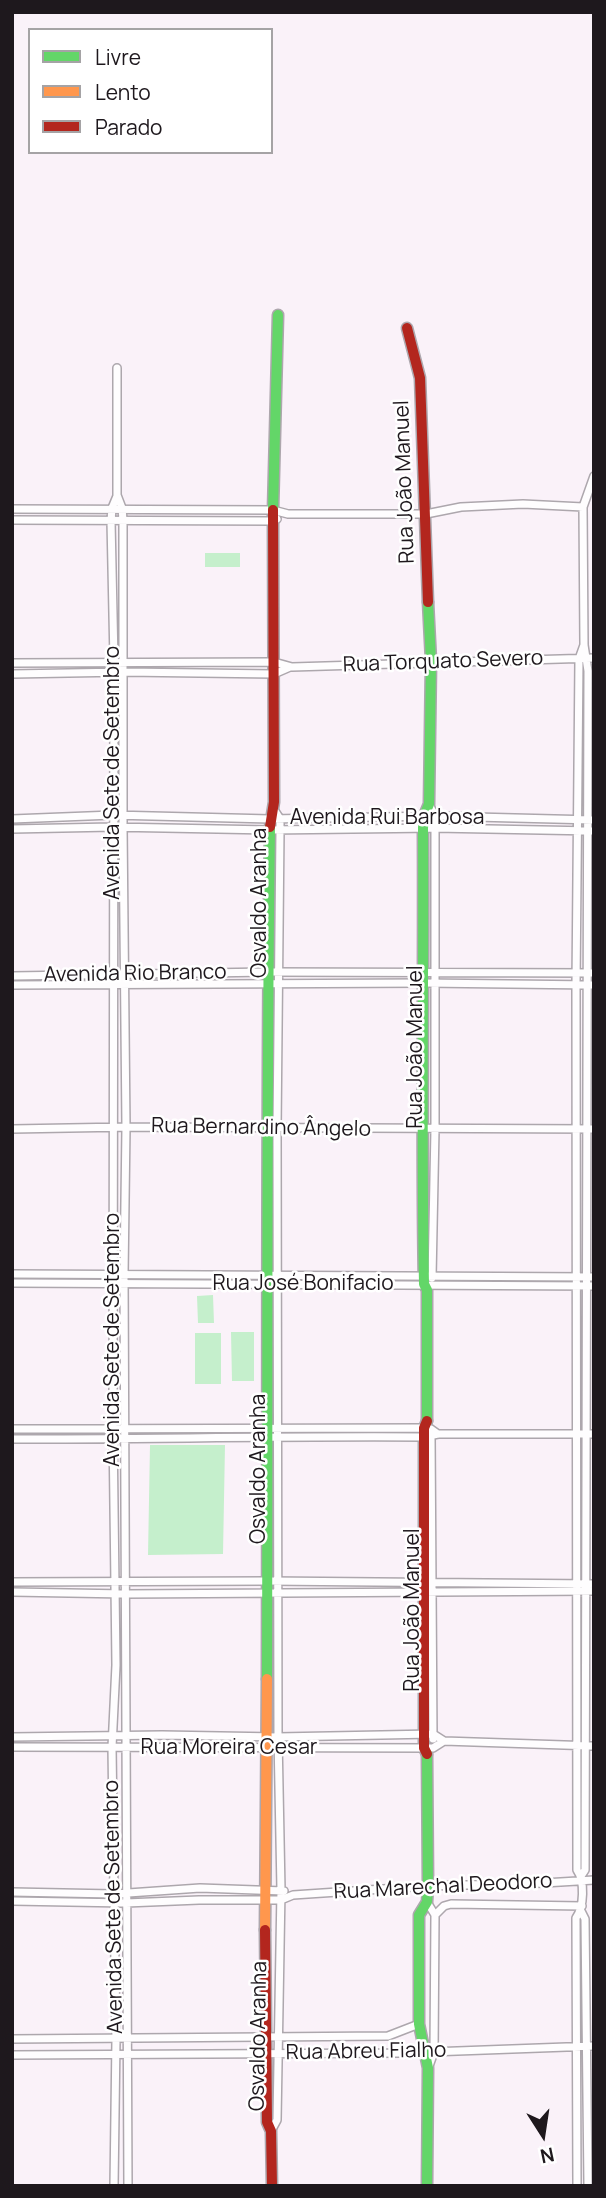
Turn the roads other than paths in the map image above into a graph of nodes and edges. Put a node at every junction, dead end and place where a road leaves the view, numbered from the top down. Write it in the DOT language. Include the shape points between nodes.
graph roads {
  1 [pos="278,315"];
  2 [pos="407,328"];
  3 [pos="117,368"];
  4 [pos="594,477"];
  5 [pos="117,495"];
  6 [pos="583,507"];
  7 [pos="41,508"];
  8 [pos="112,508"];
  9 [pos="122,508"];
  10 [pos="12,509"];
  11 [pos="163,509"];
  12 [pos="426,514"];
  13 [pos="273,516"];
  14 [pos="12,520"];
  15 [pos="40,520"];
  16 [pos="111,520"];
  17 [pos="123,520"];
  18 [pos="163,520"];
  19 [pos="113,625"];
  20 [pos="124,625"];
  21 [pos="587,658"];
  22 [pos="114,661"];
  23 [pos="125,661"];
  24 [pos="167,661"];
  25 [pos="431,661"];
  26 [pos="42,662"];
  27 [pos="274,662"];
  28 [pos="12,663"];
  29 [pos="292,667"];
  30 [pos="113,672"];
  31 [pos="125,672"];
  32 [pos="167,673"];
  33 [pos="12,674"];
  34 [pos="42,674"];
  35 [pos="274,674"];
  36 [pos="113,815"];
  37 [pos="123,816"];
  38 [pos="160,817"];
  39 [pos="347,818"];
  40 [pos="508,818"];
  41 [pos="12,819"];
  42 [pos="427,820"];
  43 [pos="579,820"];
  44 [pos="591,820"];
  45 [pos="275,825"];
  46 [pos="112,827"];
  47 [pos="123,827"];
  48 [pos="160,828"];
  49 [pos="435,828"];
  50 [pos="12,829"];
  51 [pos="347,829"];
  52 [pos="508,830"];
  53 [pos="579,831"];
  54 [pos="591,831"];
  55 [pos="578,903"];
  56 [pos="589,903"];
  57 [pos="423,917"];
  58 [pos="435,917"];
  59 [pos="274,972"];
  60 [pos="352,973"];
  61 [pos="505,973"];
  62 [pos="577,973"];
  63 [pos="591,973"];
  64 [pos="113,974"];
  65 [pos="125,974"];
  66 [pos="174,974"];
  67 [pos="12,976"];
  68 [pos="424,978"];
  69 [pos="435,979"];
  70 [pos="113,984"];
  71 [pos="124,984"];
  72 [pos="174,984"];
  73 [pos="274,984"];
  74 [pos="352,984"];
  75 [pos="505,984"];
  76 [pos="12,985"];
  77 [pos="576,985"];
  78 [pos="591,985"];
  79 [pos="576,1012"];
  80 [pos="588,1012"];
  81 [pos="423,1034"];
  82 [pos="435,1034"];
  83 [pos="576,1046"];
  84 [pos="588,1046"];
  85 [pos="576,1086"];
  86 [pos="588,1086"];
  87 [pos="113,1127"];
  88 [pos="126,1127"];
  89 [pos="266,1128"];
  90 [pos="12,1129"];
  91 [pos="277,1129"];
  92 [pos="421,1129"];
  93 [pos="435,1129"];
  94 [pos="576,1129"];
  95 [pos="591,1129"];
  96 [pos="576,1161"];
  97 [pos="588,1163"];
  98 [pos="428,1202"];
  99 [pos="577,1203"];
  100 [pos="587,1204"];
  101 [pos="577,1238"];
  102 [pos="587,1239"];
  103 [pos="12,1274"];
  104 [pos="76,1274"];
  105 [pos="124,1275"];
  106 [pos="352,1275"];
  107 [pos="577,1277"];
  108 [pos="590,1277"];
  109 [pos="113,1280"];
  110 [pos="273,1280"];
  111 [pos="428,1282"];
  112 [pos="12,1283"];
  113 [pos="75,1283"];
  114 [pos="124,1284"];
  115 [pos="352,1286"];
  116 [pos="577,1286"];
  117 [pos="590,1286"];
  118 [pos="577,1314"];
  119 [pos="587,1314"];
  120 [pos="577,1351"];
  121 [pos="587,1352"];
  122 [pos="577,1392"];
  123 [pos="586,1393"];
  124 [pos="125,1427"];
  125 [pos="113,1428"];
  126 [pos="12,1429"];
  127 [pos="429,1431"];
  128 [pos="273,1432"];
  129 [pos="577,1433"];
  130 [pos="590,1434"];
  131 [pos="12,1439"];
  132 [pos="113,1439"];
  133 [pos="124,1440"];
  134 [pos="577,1464"];
  135 [pos="586,1465"];
  136 [pos="577,1502"];
  137 [pos="587,1502"];
  138 [pos="577,1538"];
  139 [pos="587,1539"];
  140 [pos="115,1582"];
  141 [pos="126,1582"];
  142 [pos="12,1583"];
  143 [pos="40,1583"];
  144 [pos="273,1587"];
  145 [pos="591,1587"];
  146 [pos="428,1588"];
  147 [pos="577,1588"];
  148 [pos="12,1592"];
  149 [pos="40,1592"];
  150 [pos="114,1594"];
  151 [pos="126,1594"];
  152 [pos="577,1622"];
  153 [pos="587,1622"];
  154 [pos="577,1655"];
  155 [pos="587,1656"];
  156 [pos="116,1665"];
  157 [pos="126,1665"];
  158 [pos="577,1688"];
  159 [pos="586,1689"];
  160 [pos="429,1734"];
  161 [pos="162,1735"];
  162 [pos="347,1735"];
  163 [pos="12,1737"];
  164 [pos="72,1737"];
  165 [pos="113,1737"];
  166 [pos="126,1737"];
  167 [pos="273,1737"];
  168 [pos="444,1741"];
  169 [pos="161,1746"];
  170 [pos="577,1746"];
  171 [pos="590,1746"];
  172 [pos="71,1747"];
  173 [pos="113,1747"];
  174 [pos="12,1748"];
  175 [pos="126,1748"];
  176 [pos="346,1748"];
  177 [pos="267,1749"];
  178 [pos="278,1749"];
  179 [pos="429,1751"];
  180 [pos="577,1771"];
  181 [pos="586,1771"];
  182 [pos="581,1810"];
  183 [pos="113,1820"];
  184 [pos="126,1820"];
  185 [pos="267,1821"];
  186 [pos="280,1821"];
  187 [pos="594,1880"];
  188 [pos="581,1881"];
  189 [pos="428,1886"];
  190 [pos="200,1888"];
  191 [pos="281,1890"];
  192 [pos="12,1892"];
  193 [pos="125,1893"];
  194 [pos="114,1894"];
  195 [pos="268,1895"];
  196 [pos="293,1895"];
  197 [pos="44,1897"];
  198 [pos="199,1899"];
  199 [pos="281,1900"];
  200 [pos="12,1901"];
  201 [pos="427,1902"];
  202 [pos="114,1903"];
  203 [pos="126,1903"];
  204 [pos="581,1906"];
  205 [pos="435,1915"];
  206 [pos="576,1934"];
  207 [pos="586,1935"];
  208 [pos="115,1938"];
  209 [pos="127,1938"];
  210 [pos="576,1964"];
  211 [pos="586,1965"];
  212 [pos="266,2003"];
  213 [pos="280,2003"];
  214 [pos="116,2007"];
  215 [pos="127,2007"];
  216 [pos="576,2007"];
  217 [pos="587,2007"];
  218 [pos="419,2024"];
  219 [pos="12,2039"];
  220 [pos="116,2039"];
  221 [pos="128,2039"];
  222 [pos="278,2039"];
  223 [pos="266,2045"];
  224 [pos="576,2046"];
  225 [pos="590,2046"];
  226 [pos="278,2052"];
  227 [pos="428,2052"];
  228 [pos="12,2055"];
  229 [pos="116,2056"];
  230 [pos="128,2056"];
  231 [pos="576,2080"];
  232 [pos="587,2080"];
  233 [pos="115,2093"];
  234 [pos="128,2093"];
  235 [pos="576,2120"];
  236 [pos="588,2121"];
  237 [pos="271,2131"];
  238 [pos="577,2158"];
  239 [pos="588,2158"];
  240 [pos="115,2165"];
  241 [pos="128,2166"];
  242 [pos="114,2186"];
  243 [pos="128,2186"];
  244 [pos="272,2186"];
  245 [pos="427,2186"];
  246 [pos="577,2186"];
  247 [pos="588,2186"];
  1 -- 13 [label="street, Osvaldo Aranha"];
  2 -- 12 [label="street, Rua João Manuel" via="420,377"];
  3 -- 5 [label="street, Avenida Sete de Setembro"];
  4 -- 6 [label="street"];
  5 -- 8 [label="street, Avenida Sete de Setembro"];
  5 -- 9 [label="street, Avenida Sete de Setembro"];
  6 -- 12 [label="street" via="523,504"];
  6 -- 21 [label="street"];
  7 -- 8 [label="street"];
  7 -- 10 [label="street"];
  7 -- 15 [label="street"];
  8 -- 9 [label="street"];
  8 -- 16 [label="street, Avenida Sete de Setembro"];
  9 -- 11 [label="street"];
  9 -- 17 [label="street, Avenida Sete de Setembro"];
  11 -- 13 [label="street"];
  11 -- 18 [label="street"];
  12 -- 13 [label="street"];
  12 -- 25 [label="street, Rua João Manuel"];
  13 -- 18 [label="street"];
  13 -- 27 [label="street, Osvaldo Aranha"];
  14 -- 15 [label="street"];
  15 -- 16 [label="street"];
  16 -- 17 [label="street"];
  16 -- 19 [label="street, Avenida Sete de Setembro"];
  17 -- 18 [label="street"];
  17 -- 20 [label="street, Avenida Sete de Setembro"];
  19 -- 20 [label="street"];
  19 -- 22 [label="street, Avenida Sete de Setembro"];
  20 -- 23 [label="street, Avenida Sete de Setembro"];
  21 -- 25 [label="street, Rua Torquato Severo"];
  21 -- 43 [label="street"];
  21 -- 44 [label="street"];
  22 -- 23 [label="street, Rua Torquato Severo"];
  22 -- 26 [label="street, Rua Torquato Severo"];
  22 -- 30 [label="street, Avenida Sete de Setembro"];
  23 -- 24 [label="street, Rua Torquato Severo"];
  23 -- 31 [label="street, Avenida Sete de Setembro"];
  24 -- 27 [label="street, Rua Torquato Severo"];
  24 -- 32 [label="street"];
  25 -- 29 [label="street, Rua Torquato Severo"];
  25 -- 42 [label="street, Rua João Manuel"];
  26 -- 28 [label="street, Rua Torquato Severo"];
  26 -- 34 [label="street"];
  27 -- 29 [label="street, Rua Torquato Severo"];
  27 -- 35 [label="street, Osvaldo Aranha"];
  29 -- 35 [label="street, Rua Torquato Severo"];
  30 -- 31 [label="street, Rua Torquato Severo"];
  30 -- 34 [label="street, Rua Torquato Severo"];
  30 -- 36 [label="street, Avenida Sete de Setembro"];
  31 -- 32 [label="street, Rua Torquato Severo"];
  31 -- 37 [label="street, Avenida Sete de Setembro"];
  32 -- 35 [label="street, Rua Torquato Severo"];
  33 -- 34 [label="street, Rua Torquato Severo"];
  35 -- 45 [label="street, Osvaldo Aranha"];
  36 -- 37 [label="street, Avenida Rui Barbosa"];
  36 -- 41 [label="street, Avenida Rui Barbosa"];
  36 -- 46 [label="street, Avenida Sete de Setembro"];
  37 -- 38 [label="street, Avenida Rui Barbosa"];
  37 -- 47 [label="street, Avenida Sete de Setembro"];
  38 -- 45 [label="street, Avenida Rui Barbosa"];
  38 -- 48 [label="street"];
  39 -- 42 [label="street, Avenida Rui Barbosa"];
  39 -- 45 [label="street, Avenida Rui Barbosa"];
  39 -- 51 [label="street"];
  40 -- 42 [label="street, Avenida Rui Barbosa"];
  40 -- 43 [label="street, Avenida Rui Barbosa"];
  40 -- 52 [label="street"];
  42 -- 49 [label="street, Avenida Rui Barbosa"];
  42 -- 49 [label="street, Rua João Manuel"];
  42 -- 51 [label="street, Avenida Rui Barbosa"];
  42 -- 57 [label="street, Rua João Manuel"];
  43 -- 44 [label="street, Avenida Rui Barbosa"];
  43 -- 53 [label="street"];
  44 -- 54 [label="street"];
  45 -- 48 [label="street, Avenida Rui Barbosa"];
  45 -- 51 [label="street, Avenida Rui Barbosa"];
  45 -- 59 [label="street, Osvaldo Aranha"];
  46 -- 47 [label="street, Avenida Rui Barbosa"];
  46 -- 50 [label="street, Avenida Rui Barbosa"];
  46 -- 64 [label="street, Avenida Sete de Setembro"];
  47 -- 48 [label="street, Avenida Rui Barbosa"];
  47 -- 65 [label="street, Avenida Sete de Setembro"];
  49 -- 52 [label="street, Avenida Rui Barbosa"];
  49 -- 58 [label="street, Rua João Manuel"];
  52 -- 53 [label="street, Avenida Rui Barbosa"];
  53 -- 54 [label="street, Avenida Rui Barbosa"];
  53 -- 55 [label="street"];
  54 -- 56 [label="street"];
  55 -- 56 [label="street"];
  55 -- 62 [label="street"];
  56 -- 63 [label="street"];
  57 -- 58 [label="street"];
  57 -- 68 [label="street, Rua João Manuel"];
  58 -- 69 [label="street, Rua João Manuel"];
  59 -- 60 [label="street, Avenida Rio Branco"];
  59 -- 66 [label="street, Avenida Rio Branco"];
  59 -- 73 [label="street, Osvaldo Aranha"];
  60 -- 68 [label="street, Avenida Rio Branco"];
  60 -- 74 [label="street"];
  61 -- 62 [label="street, Avenida Rio Branco"];
  61 -- 69 [label="street, Avenida Rio Branco"];
  61 -- 75 [label="street"];
  62 -- 63 [label="street, Avenida Rio Branco"];
  62 -- 77 [label="street"];
  63 -- 78 [label="street"];
  64 -- 65 [label="street, Avenida Rio Branco"];
  64 -- 67 [label="street, Avenida Rio Branco"];
  64 -- 70 [label="street, Avenida Sete de Setembro"];
  65 -- 66 [label="street, Avenida Rio Branco"];
  65 -- 71 [label="street, Avenida Sete de Setembro"];
  66 -- 72 [label="street"];
  68 -- 69 [label="street, Avenida Rio Branco"];
  68 -- 74 [label="street, Avenida Rio Branco"];
  68 -- 81 [label="street, Rua João Manuel"];
  69 -- 75 [label="street, Avenida Rio Branco"];
  69 -- 82 [label="street, Rua João Manuel"];
  70 -- 71 [label="street, Avenida Rio Branco"];
  70 -- 76 [label="street, Avenida Rio Branco"];
  70 -- 87 [label="street, Avenida Sete de Setembro"];
  71 -- 72 [label="street, Avenida Rio Branco"];
  71 -- 88 [label="street, Avenida Sete de Setembro"];
  72 -- 73 [label="street, Avenida Rio Branco"];
  73 -- 74 [label="street, Avenida Rio Branco"];
  73 -- 89 [label="street, Osvaldo Aranha"];
  73 -- 91 [label="street, Osvaldo Aranha"];
  75 -- 77 [label="street, Avenida Rio Branco"];
  77 -- 78 [label="street, Avenida Rio Branco"];
  77 -- 79 [label="street"];
  78 -- 80 [label="street"];
  79 -- 80 [label="street"];
  79 -- 83 [label="street"];
  80 -- 84 [label="street"];
  81 -- 82 [label="street"];
  81 -- 92 [label="street, Rua João Manuel"];
  82 -- 93 [label="street, Rua João Manuel"];
  83 -- 84 [label="street"];
  83 -- 85 [label="street"];
  84 -- 86 [label="street"];
  85 -- 86 [label="street"];
  85 -- 94 [label="street"];
  86 -- 95 [label="street"];
  87 -- 88 [label="street, Rua Bernardino Ângelo"];
  87 -- 90 [label="street, Rua Bernardino Ângelo"];
  87 -- 109 [label="street, Avenida Sete de Setembro"];
  88 -- 89 [label="street, Rua Bernardino Ângelo"];
  88 -- 105 [label="street, Avenida Sete de Setembro"];
  89 -- 91 [label="street, Rua Bernardino Ângelo"];
  89 -- 110 [label="street, Osvaldo Aranha"];
  91 -- 92 [label="street, Rua Bernardino Ângelo"];
  91 -- 110 [label="street, Osvaldo Aranha"];
  92 -- 93 [label="street, Rua Bernardino Ângelo"];
  92 -- 98 [label="street, Rua João Manuel"];
  93 -- 94 [label="street, Rua Bernardino Ângelo"];
  93 -- 98 [label="street, Rua João Manuel"];
  94 -- 95 [label="street, Rua Bernardino Ângelo"];
  94 -- 96 [label="street"];
  95 -- 97 [label="street"];
  96 -- 97 [label="street"];
  96 -- 99 [label="street"];
  97 -- 100 [label="street"];
  98 -- 111 [label="street, Rua João Manuel"];
  99 -- 100 [label="street"];
  99 -- 101 [label="street"];
  100 -- 102 [label="street"];
  101 -- 102 [label="street"];
  101 -- 107 [label="street"];
  102 -- 108 [label="street"];
  103 -- 104 [label="street, Rua José Bonifacio"];
  104 -- 109 [label="street, Rua José Bonifacio"];
  104 -- 113 [label="street"];
  105 -- 109 [label="street, Rua José Bonifacio"];
  105 -- 110 [label="street, Rua José Bonifacio"];
  105 -- 114 [label="street, Avenida Sete de Setembro"];
  106 -- 110 [label="street, Rua José Bonifacio"];
  106 -- 111 [label="street, Rua José Bonifacio"];
  106 -- 115 [label="street"];
  107 -- 108 [label="street, Rua José Bonifacio"];
  107 -- 111 [label="street, Rua José Bonifacio"];
  107 -- 116 [label="street"];
  108 -- 117 [label="street"];
  109 -- 113 [label="street, Rua José Bonifacio"];
  109 -- 114 [label="street, Rua José Bonifacio"];
  109 -- 125 [label="street, Avenida Sete de Setembro"];
  110 -- 114 [label="street, Rua José Bonifacio"];
  110 -- 115 [label="street, Rua José Bonifacio"];
  110 -- 128 [label="street, Osvaldo Aranha"];
  111 -- 115 [label="street, Rua José Bonifacio"];
  111 -- 116 [label="street, Rua José Bonifacio"];
  111 -- 127 [label="street, Rua João Manuel"];
  112 -- 113 [label="street, Rua José Bonifacio"];
  114 -- 124 [label="street, Avenida Sete de Setembro"];
  116 -- 117 [label="street, Rua José Bonifacio"];
  116 -- 118 [label="street"];
  117 -- 119 [label="street"];
  118 -- 119 [label="street"];
  118 -- 120 [label="street"];
  119 -- 121 [label="street"];
  120 -- 121 [label="street"];
  120 -- 122 [label="street"];
  121 -- 123 [label="street"];
  122 -- 123 [label="street"];
  122 -- 129 [label="street"];
  123 -- 130 [label="street"];
  124 -- 125 [label="street"];
  124 -- 128 [label="street"];
  124 -- 133 [label="street, Avenida Sete de Setembro"];
  125 -- 126 [label="street"];
  125 -- 132 [label="street, Avenida Sete de Setembro"];
  127 -- 128 [label="street"];
  127 -- 129 [label="street"];
  127 -- 146 [label="street, Rua João Manuel"];
  128 -- 133 [label="street"];
  128 -- 144 [label="street, Osvaldo Aranha"];
  129 -- 130 [label="street"];
  129 -- 134 [label="street"];
  130 -- 135 [label="street"];
  131 -- 132 [label="street"];
  132 -- 133 [label="street"];
  132 -- 140 [label="street, Avenida Sete de Setembro"];
  133 -- 141 [label="street, Avenida Sete de Setembro"];
  134 -- 135 [label="street"];
  134 -- 136 [label="street"];
  135 -- 137 [label="street"];
  136 -- 137 [label="street"];
  136 -- 138 [label="street"];
  137 -- 139 [label="street"];
  138 -- 139 [label="street"];
  138 -- 147 [label="street"];
  139 -- 145 [label="street"];
  140 -- 141 [label="street"];
  140 -- 143 [label="street"];
  140 -- 150 [label="street, Avenida Sete de Setembro"];
  141 -- 144 [label="street"];
  141 -- 151 [label="street, Avenida Sete de Setembro"];
  142 -- 143 [label="street"];
  143 -- 149 [label="street"];
  144 -- 146 [label="street"];
  144 -- 151 [label="street"];
  144 -- 167 [label="street, Osvaldo Aranha"];
  145 -- 147 [label="street"];
  145 -- 153 [label="street"];
  146 -- 147 [label="street"];
  146 -- 160 [label="street, Rua João Manuel"];
  147 -- 152 [label="street"];
  148 -- 149 [label="street"];
  149 -- 150 [label="street"];
  150 -- 151 [label="street"];
  150 -- 156 [label="street, Avenida Sete de Setembro"];
  151 -- 157 [label="street, Avenida Sete de Setembro"];
  152 -- 153 [label="street"];
  152 -- 154 [label="street"];
  153 -- 155 [label="street"];
  154 -- 155 [label="street"];
  154 -- 158 [label="street"];
  155 -- 159 [label="street"];
  156 -- 157 [label="street"];
  156 -- 165 [label="street, Avenida Sete de Setembro"];
  157 -- 166 [label="street, Avenida Sete de Setembro"];
  158 -- 159 [label="street"];
  158 -- 170 [label="street"];
  159 -- 171 [label="street"];
  160 -- 162 [label="street, Rua Moreira Cesar"];
  160 -- 168 [label="street"];
  160 -- 179 [label="street, Rua João Manuel"];
  161 -- 166 [label="street, Rua Moreira Cesar"];
  161 -- 167 [label="street, Rua Moreira Cesar"];
  161 -- 169 [label="street"];
  162 -- 167 [label="street, Rua Moreira Cesar"];
  162 -- 176 [label="street"];
  163 -- 164 [label="street, Rua Moreira Cesar"];
  164 -- 165 [label="street, Rua Moreira Cesar"];
  164 -- 172 [label="street"];
  165 -- 166 [label="street, Rua Moreira Cesar"];
  165 -- 173 [label="street, Avenida Sete de Setembro"];
  166 -- 175 [label="street, Avenida Sete de Setembro"];
  167 -- 177 [label="street, Osvaldo Aranha"];
  167 -- 178 [label="street, Osvaldo Aranha"];
  168 -- 170 [label="street"];
  168 -- 179 [label="street"];
  169 -- 175 [label="street, Rua Moreira Cesar"];
  169 -- 177 [label="street, Rua Moreira Cesar"];
  170 -- 171 [label="street"];
  170 -- 180 [label="street"];
  171 -- 181 [label="street"];
  172 -- 173 [label="street, Rua Moreira Cesar"];
  172 -- 174 [label="street, Rua Moreira Cesar"];
  173 -- 175 [label="street, Rua Moreira Cesar"];
  173 -- 183 [label="street, Avenida Sete de Setembro"];
  175 -- 184 [label="street, Avenida Sete de Setembro"];
  176 -- 178 [label="street, Rua Moreira Cesar"];
  176 -- 179 [label="street, Rua Moreira Cesar"];
  177 -- 178 [label="street, Rua Moreira Cesar"];
  177 -- 185 [label="street, Osvaldo Aranha"];
  178 -- 186 [label="street, Osvaldo Aranha"];
  179 -- 189 [label="street, Rua João Manuel"];
  180 -- 181 [label="street"];
  180 -- 182 [label="street"];
  181 -- 182 [label="street"];
  182 -- 188 [label="street" via="585,1870"];
  183 -- 184 [label="street"];
  183 -- 194 [label="street, Avenida Sete de Setembro"];
  184 -- 193 [label="street, Avenida Sete de Setembro"];
  185 -- 186 [label="street"];
  185 -- 195 [label="street, Osvaldo Aranha"];
  186 -- 191 [label="street, Osvaldo Aranha"];
  187 -- 188 [label="street, Rua Marechal Deodoro"];
  188 -- 189 [label="street, Rua Marechal Deodoro"];
  188 -- 204 [label="street"];
  189 -- 196 [label="street, Rua Marechal Deodoro"];
  189 -- 201 [label="street, Rua João Manuel"];
  190 -- 193 [label="street, Rua Marechal Deodoro"];
  190 -- 195 [label="street, Rua Marechal Deodoro"];
  190 -- 198 [label="street"];
  191 -- 195 [label="street, Rua Marechal Deodoro"];
  191 -- 196 [label="street, Rua Marechal Deodoro"];
  191 -- 199 [label="street, Osvaldo Aranha"];
  192 -- 197 [label="street, Rua Marechal Deodoro"];
  193 -- 194 [label="street, Rua Marechal Deodoro"];
  193 -- 203 [label="street, Avenida Sete de Setembro"];
  194 -- 197 [label="street, Rua Marechal Deodoro"];
  194 -- 202 [label="street, Avenida Sete de Setembro"];
  195 -- 198 [label="street, Rua Marechal Deodoro"];
  195 -- 199 [label="street, Rua Marechal Deodoro"];
  195 -- 212 [label="street, Osvaldo Aranha"];
  196 -- 199 [label="street, Rua Marechal Deodoro"];
  197 -- 200 [label="street, Rua Marechal Deodoro"];
  197 -- 202 [label="street, Rua Marechal Deodoro"];
  198 -- 203 [label="street, Rua Marechal Deodoro"];
  199 -- 213 [label="street, Osvaldo Aranha"];
  201 -- 205 [label="street"];
  201 -- 218 [label="street, Rua João Manuel" via="419,1915"];
  202 -- 203 [label="street, Rua Marechal Deodoro"];
  202 -- 208 [label="street, Avenida Sete de Setembro"];
  203 -- 209 [label="street, Avenida Sete de Setembro"];
  204 -- 205 [label="street, Rua Marechal Deodoro" via="451,1903"];
  204 -- 206 [label="street"];
  204 -- 207 [label="street"];
  205 -- 227 [label="street, Rua João Manuel"];
  206 -- 207 [label="street"];
  206 -- 210 [label="street"];
  207 -- 211 [label="street"];
  208 -- 209 [label="street"];
  208 -- 214 [label="street, Avenida Sete de Setembro"];
  209 -- 215 [label="street, Avenida Sete de Setembro"];
  210 -- 211 [label="street"];
  210 -- 216 [label="street"];
  211 -- 217 [label="street"];
  212 -- 213 [label="street"];
  212 -- 223 [label="street, Osvaldo Aranha"];
  213 -- 222 [label="street, Osvaldo Aranha"];
  214 -- 215 [label="street"];
  214 -- 220 [label="street, Avenida Sete de Setembro"];
  215 -- 221 [label="street, Avenida Sete de Setembro"];
  216 -- 217 [label="street"];
  216 -- 224 [label="street"];
  217 -- 225 [label="street"];
  218 -- 222 [label="street, Rua Abreu Fialho" via="388,2036"];
  218 -- 227 [label="street, Rua João Manuel"];
  219 -- 220 [label="street, Rua Abreu Fialho"];
  220 -- 221 [label="street, Rua Abreu Fialho"];
  220 -- 229 [label="street, Avenida Sete de Setembro"];
  221 -- 223 [label="street, Rua Abreu Fialho"];
  221 -- 230 [label="street, Avenida Sete de Setembro"];
  222 -- 223 [label="street, Rua Abreu Fialho"];
  222 -- 226 [label="street, Osvaldo Aranha"];
  223 -- 226 [label="street, Rua Abreu Fialho"];
  223 -- 230 [label="street, Rua Abreu Fialho"];
  223 -- 237 [label="street, Osvaldo Aranha"];
  224 -- 225 [label="street, Rua Abreu Fialho"];
  224 -- 227 [label="street, Rua Abreu Fialho"];
  224 -- 231 [label="street"];
  225 -- 232 [label="street"];
  226 -- 227 [label="street, Rua Abreu Fialho"];
  226 -- 237 [label="street, Osvaldo Aranha" via="277,2120"];
  227 -- 245 [label="street, Rua João Manuel"];
  228 -- 229 [label="street, Rua Abreu Fialho"];
  229 -- 230 [label="street, Rua Abreu Fialho"];
  229 -- 233 [label="street, Avenida Sete de Setembro"];
  230 -- 234 [label="street, Avenida Sete de Setembro"];
  231 -- 232 [label="street"];
  231 -- 235 [label="street"];
  232 -- 236 [label="street"];
  233 -- 234 [label="street"];
  233 -- 240 [label="street, Avenida Sete de Setembro"];
  234 -- 241 [label="street, Avenida Sete de Setembro"];
  235 -- 236 [label="street"];
  235 -- 238 [label="street"];
  236 -- 239 [label="street"];
  237 -- 244 [label="street, Osvaldo Aranha"];
  238 -- 239 [label="street"];
  238 -- 246 [label="street"];
  239 -- 247 [label="street"];
  240 -- 241 [label="street"];
  240 -- 242 [label="street, Avenida Sete de Setembro"];
  241 -- 243 [label="street, Avenida Sete de Setembro"];
}
